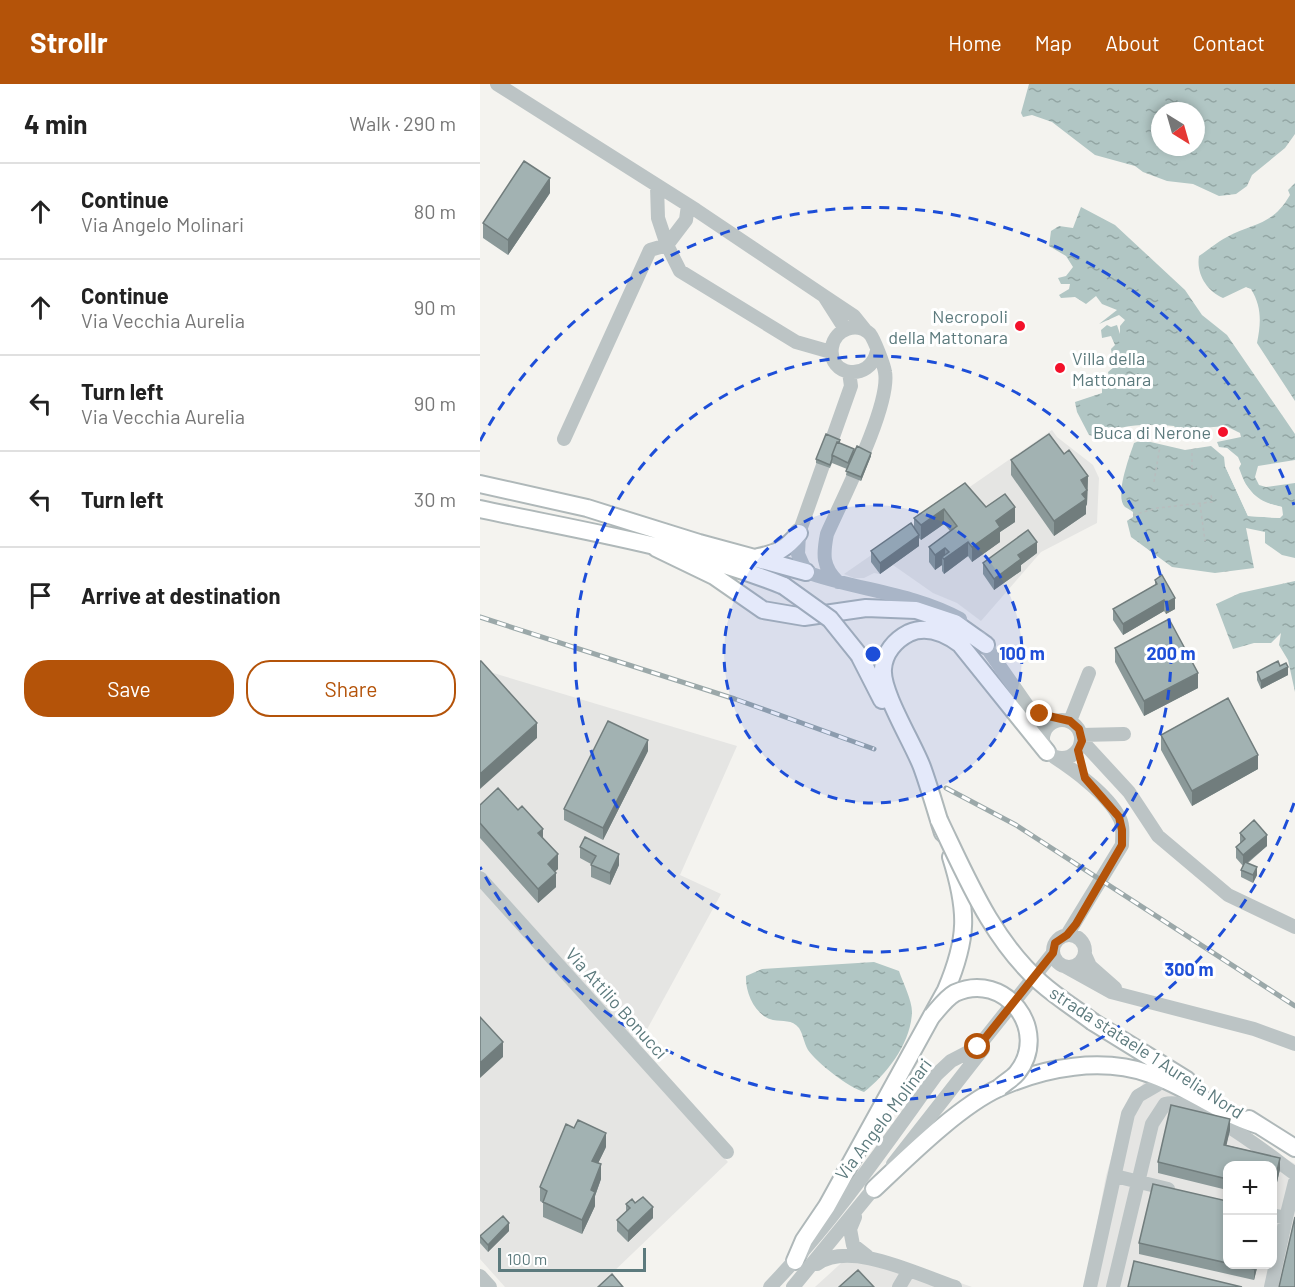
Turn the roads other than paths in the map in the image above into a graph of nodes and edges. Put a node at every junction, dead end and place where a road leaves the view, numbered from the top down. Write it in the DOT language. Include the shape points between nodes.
graph roads {
  1 [pos="497,84"];
  2 [pos="657,186"];
  3 [pos="688,205"];
  4 [pos="667,245"];
  5 [pos="824,296"];
  6 [pos="845,329"];
  7 [pos="866,331"];
  8 [pos="876,351"];
  9 [pos="831,352"];
  10 [pos="849,372"];
  11 [pos="564,439"];
  12 [pos="480,484"];
  13 [pos="480,509"];
  14 [pos="799,533"];
  15 [pos="656,548"];
  16 [pos="757,557"];
  17 [pos="806,572"];
  18 [pos="839,584"];
  19 [pos="986,645"];
  20 [pos="1089,673"];
  21 [pos="1031,711"];
  22 [pos="1064,721"];
  23 [pos="1043,734"];
  24 [pos="1124,734"];
  25 [pos="1080,742"];
  26 [pos="1051,754"];
  27 [pos="1085,778"];
  28 [pos="937,814"];
  29 [pos="480,878"];
  30 [pos="1090,901"];
  31 [pos="1295,927"];
  32 [pos="1067,935"];
  33 [pos="1081,940"];
  34 [pos="1085,955"];
  35 [pos="1060,961"];
  36 [pos="1133,997"];
  37 [pos="932,1016"];
  38 [pos="1295,1044"];
  39 [pos="1157,1085"];
  40 [pos="999,1088"];
  41 [pos="1258,1125"];
  42 [pos="1295,1148"];
  43 [pos="727,1152"];
  44 [pos="1295,1174"];
  45 [pos="1115,1176"];
  46 [pos="1137,1181"];
  47 [pos="1295,1182"];
  48 [pos="874,1188"];
  49 [pos="1182,1192"];
  50 [pos="859,1208"];
  51 [pos="1279,1216"];
  52 [pos="869,1257"];
  53 [pos="801,1266"];
  54 [pos="908,1272"];
  55 [pos="480,1276"];
  56 [pos="490,1287"];
  57 [pos="770,1287"];
  58 [pos="793,1287"];
  59 [pos="899,1287"];
  60 [pos="955,1287"];
  61 [pos="1090,1287"];
  62 [pos="1113,1287"];
  63 [pos="1271,1287"];
  1 -- 2 [label="street"];
  2 -- 3 [label="street"];
  2 -- 4 [label="street" via="658,219"];
  3 -- 4 [label="street" via="686,220"];
  3 -- 5 [label="street"];
  4 -- 9 [label="street" via="680,271 796,342"];
  4 -- 11 [label="street" via="650,250"];
  5 -- 6 [label="street"];
  5 -- 7 [label="street" via="854,316"];
  6 -- 7 [label="street"];
  6 -- 9 [label="street" via="835,338"];
  7 -- 8 [label="street" via="876,343"];
  8 -- 10 [label="street" via="865,370"];
  8 -- 18 [label="street" via="886,372 879,412 823,552 829,574"];
  9 -- 10 [label="street" via="837,365"];
  10 -- 14 [label="street" via="851,386"];
  12 -- 16 [label="main road" via="587,508"];
  13 -- 15 [label="main road"];
  14 -- 16 [label="main road" via="779,553"];
  14 -- 17 [label="street" via="798,554"];
  15 -- 19 [label="main road" via="714,576 764,610 804,617 866,608 916,610 955,623"];
  15 -- 28 [label="main road, bridge" via="743,570 784,586 830,619 859,655"];
  16 -- 17 [label="main road"];
  17 -- 18 [label="street"];
  18 -- 19 [label="street" via="938,608 959,618"];
  19 -- 21 [label="street"];
  20 -- 22 [label="street"];
  21 -- 22 [label="street"];
  21 -- 23 [label="street"];
  22 -- 23 [label="street" via="1051,723"];
  22 -- 25 [label="street"];
  23 -- 26 [label="street"];
  24 -- 25 [label="street"];
  25 -- 26 [label="street" via="1070,757"];
  25 -- 27 [label="street"];
  25 -- 31 [label="street" via="1129,792 1158,836 1228,895"];
  26 -- 27 [label="street"];
  26 -- 28 [label="main road" via="960,644 931,630 906,634 888,652 882,670 922,766"];
  27 -- 30 [label="street" via="1119,817 1122,830 1122,845"];
  28 -- 37 [label="main road, bridge" via="963,898 963,937 960,957"];
  28 -- 41 [label="main road, strada stataele 1 Aurelia Nord, bridge" via="981,907 1040,982 1094,1022"];
  29 -- 43 [label="street, Via Attilio Bonucci"];
  30 -- 32 [label="street"];
  30 -- 33 [label="street"];
  32 -- 33 [label="street"];
  32 -- 35 [label="street" via="1055,943"];
  33 -- 34 [label="street"];
  34 -- 35 [label="street" via="1080,963"];
  34 -- 36 [label="street" via="1095,971"];
  35 -- 36 [label="street" via="1111,992"];
  35 -- 48 [label="street, Via Angelo Molinari" via="1050,965"];
  35 -- 53 [label="street, Via Angelo Molinari" via="978,1047 951,1061 937,1074"];
  36 -- 38 [label="street"];
  37 -- 40 [label="main road, bridge" via="955,993 967,990 993,991 1018,1005 1029,1042 1017,1073"];
  37 -- 53 [label="main road" via="827,1206 804,1239"];
  39 -- 45 [label="street" via="1138,1096 1128,1114"];
  40 -- 41 [label="main road" via="1063,1067 1131,1069 1168,1082 1232,1117"];
  40 -- 48 [label="main road" via="935,1134"];
  41 -- 42 [label="main road, strada stataele 1 Aurelia Nord"];
  44 -- 46 [label="street" via="1228,1126 1171,1102 1156,1115"];
  45 -- 46 [label="street"];
  45 -- 61 [label="street"];
  46 -- 49 [label="street"];
  46 -- 62 [label="street" via="1124,1261"];
  47 -- 51 [label="street"];
  48 -- 50 [label="street, Via Angelo Molinari"];
  50 -- 52 [label="street" via="850,1229 851,1237 853,1245"];
  50 -- 53 [label="street, Via Angelo Molinari"];
  51 -- 63 [label="street"];
  52 -- 53 [label="street" via="837,1255"];
  52 -- 54 [label="street"];
  53 -- 57 [label="street, Via Angelo Molinari"];
  53 -- 58 [label="street, Via Angelo Molinari"];
  54 -- 59 [label="street"];
  54 -- 60 [label="street"];
  55 -- 56 [label="street"];
}
